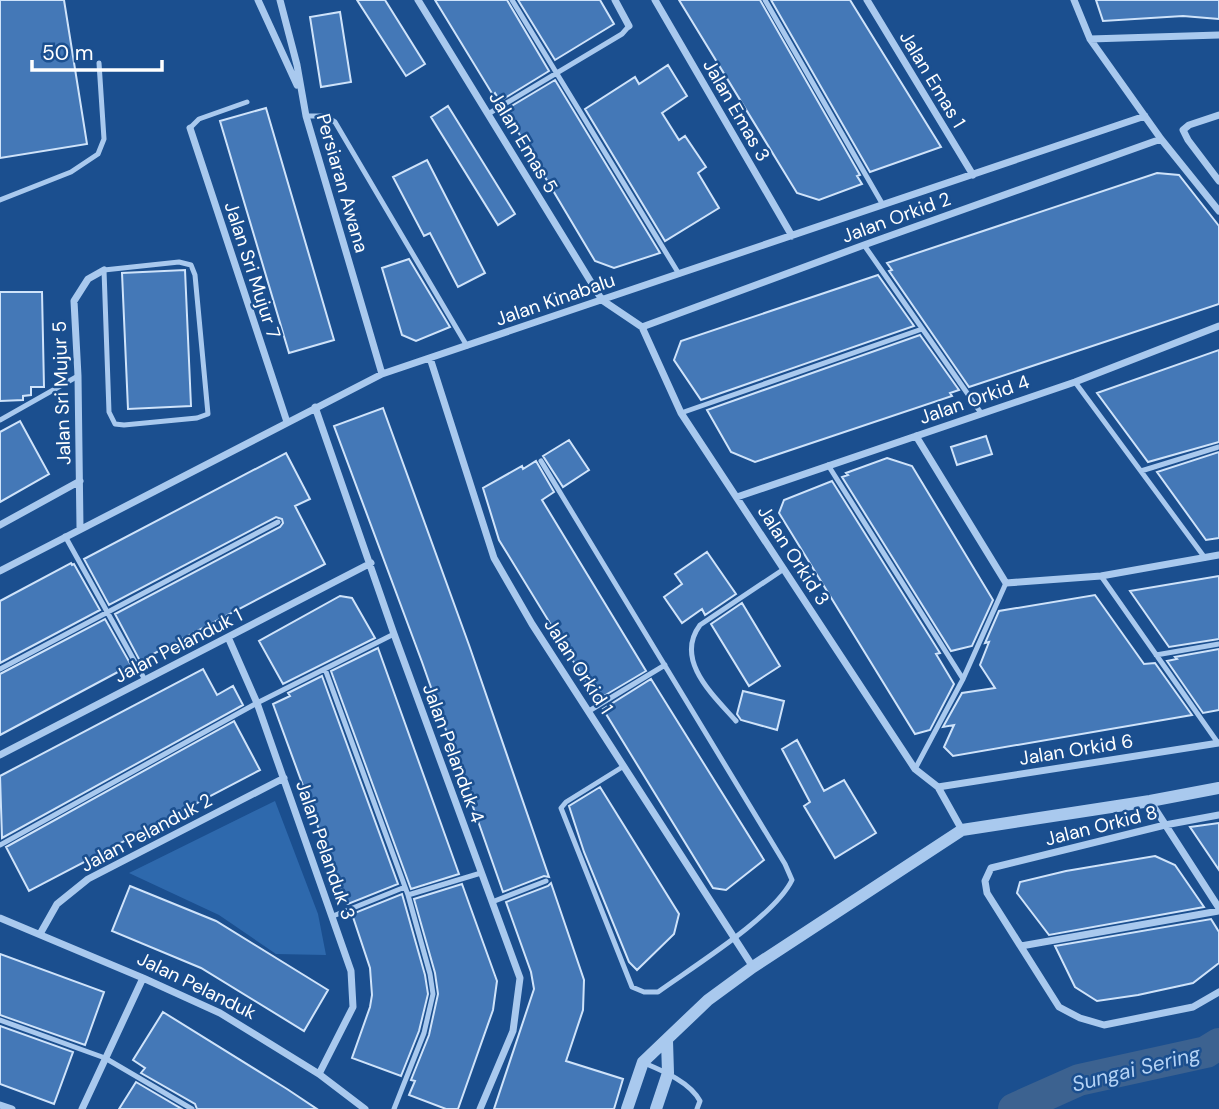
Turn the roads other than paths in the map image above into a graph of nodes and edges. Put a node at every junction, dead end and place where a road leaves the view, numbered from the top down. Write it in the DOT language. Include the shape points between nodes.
graph roads {
  1 [pos="258,0"];
  2 [pos="280,0"];
  3 [pos="418,0"];
  4 [pos="512,0"];
  5 [pos="615,0"];
  6 [pos="654,0"];
  7 [pos="765,0"];
  8 [pos="867,0"];
  9 [pos="1074,0"];
  10 [pos="629,26"];
  11 [pos="1219,35"];
  12 [pos="1090,39"];
  13 [pos="99,63"];
  14 [pos="557,72"];
  15 [pos="299,88"];
  16 [pos="247,102"];
  17 [pos="488,114"];
  18 [pos="1219,115"];
  19 [pos="306,116"];
  20 [pos="1145,116"];
  21 [pos="190,128"];
  22 [pos="1161,139"];
  23 [pos="973,175"];
  24 [pos="1219,181"];
  25 [pos="0,200"];
  26 [pos="883,205"];
  27 [pos="1219,211"];
  28 [pos="792,236"];
  29 [pos="864,244"];
  30 [pos="104,270"];
  31 [pos="679,274"];
  32 [pos="602,300"];
  33 [pos="1219,326"];
  34 [pos="642,327"];
  35 [pos="922,329"];
  36 [pos="467,346"];
  37 [pos="430,358"];
  38 [pos="382,374"];
  39 [pos="78,376"];
  40 [pos="1075,382"];
  41 [pos="315,407"];
  42 [pos="681,413"];
  43 [pos="981,413"];
  44 [pos="0,421"];
  45 [pos="287,422"];
  46 [pos="916,436"];
  47 [pos="1219,447"];
  48 [pos="541,461"];
  49 [pos="828,465"];
  50 [pos="1140,471"];
  51 [pos="80,481"];
  52 [pos="737,497"];
  53 [pos="278,522"];
  54 [pos="0,525"];
  55 [pos="80,528"];
  56 [pos="65,536"];
  57 [pos="1219,555"];
  58 [pos="1205,558"];
  59 [pos="371,563"];
  60 [pos="784,569"];
  61 [pos="0,571"];
  62 [pos="1101,576"];
  63 [pos="1006,583"];
  64 [pos="108,612"];
  65 [pos="394,634"];
  66 [pos="228,637"];
  67 [pos="1219,644"];
  68 [pos="1156,654"];
  69 [pos="664,665"];
  70 [pos="0,669"];
  71 [pos="325,669"];
  72 [pos="963,679"];
  73 [pos="145,680"];
  74 [pos="257,703"];
  75 [pos="589,711"];
  76 [pos="736,721"];
  77 [pos="1218,743"];
  78 [pos="0,755"];
  79 [pos="624,766"];
  80 [pos="915,769"];
  81 [pos="284,778"];
  82 [pos="938,787"];
  83 [pos="1219,788"];
  84 [pos="1150,801"];
  85 [pos="1219,815"];
  86 [pos="1165,825"];
  87 [pos="962,830"];
  88 [pos="0,845"];
  89 [pos="481,873"];
  90 [pos="546,881"];
  91 [pos="405,887"];
  92 [pos="408,895"];
  93 [pos="492,902"];
  94 [pos="1219,910"];
  95 [pos="333,916"];
  96 [pos="0,918"];
  97 [pos="40,934"];
  98 [pos="734,938"];
  99 [pos="1021,946"];
  100 [pos="753,967"];
  101 [pos="143,978"];
  102 [pos="1219,992"];
  103 [pos="0,1020"];
  104 [pos="667,1041"];
  105 [pos="105,1058"];
  106 [pos="643,1062"];
  107 [pos="668,1073"];
  108 [pos="318,1074"];
  109 [pos="0,1105"];
  110 [pos="12,1109"];
  111 [pos="82,1109"];
  112 [pos="192,1109"];
  113 [pos="365,1109"];
  114 [pos="394,1109"];
  115 [pos="480,1109"];
  116 [pos="627,1109"];
  117 [pos="656,1109"];
  118 [pos="697,1109"];
  1 -- 15 [label="street"];
  2 -- 15 [label="street, Persiaran Awana"];
  3 -- 17 [label="street, Jalan Emas 5"];
  4 -- 14 [label="lane"];
  5 -- 10 [label="street"];
  6 -- 28 [label="street, Jalan Emas 3"];
  7 -- 26 [label="lane"];
  8 -- 23 [label="street, Jalan Emas 1"];
  9 -- 12 [label="street"];
  10 -- 14 [label="lane"];
  11 -- 12 [label="street"];
  12 -- 20 [label="street"];
  13 -- 25 [label="lane" via="104,139 98,154 71,172"];
  14 -- 17 [label="lane"];
  14 -- 31 [label="lane"];
  15 -- 19 [label="street, Persiaran Awana"];
  16 -- 21 [label="lane" via="199,119"];
  17 -- 32 [label="street, Jalan Emas 5"];
  18 -- 24 [label="street" via="1183,130"];
  19 -- 36 [label="lane" via="325,116 335,122"];
  19 -- 38 [label="street, Persiaran Awana"];
  20 -- 22 [label="street"];
  20 -- 23 [label="street, Jalan Kinabalu"];
  21 -- 45 [label="street, Jalan Sri Mujur 7"];
  22 -- 27 [label="street"];
  22 -- 29 [label="street, Jalan Orkid 2"];
  23 -- 26 [label="street, Jalan Kinabalu"];
  26 -- 28 [label="street, Jalan Kinabalu"];
  28 -- 31 [label="street, Jalan Kinabalu"];
  29 -- 34 [label="street, Jalan Orkid 2"];
  29 -- 35 [label="lane"];
  30 -- 30 [label="lane" via="109,412 115,424 208,414 191,265 179,262"];
  30 -- 39 [label="street, Jalan Sri Mujur 5" via="88,279 74,301"];
  31 -- 32 [label="street, Jalan Kinabalu"];
  32 -- 34 [label="street"];
  32 -- 36 [label="street, Jalan Kinabalu"];
  33 -- 40 [label="street, Jalan Orkid 4"];
  34 -- 42 [label="street, Jalan Orkid 3"];
  35 -- 42 [label="lane"];
  35 -- 43 [label="lane"];
  36 -- 37 [label="street, Jalan Kinabalu"];
  37 -- 38 [label="street, Jalan Kinabalu"];
  37 -- 75 [label="street, Jalan Orkid 1" via="494,558"];
  38 -- 41 [label="street, Jalan Kinabalu"];
  39 -- 44 [label="lane"];
  39 -- 51 [label="street, Jalan Sri Mujur 5"];
  40 -- 43 [label="street, Jalan Orkid 4"];
  40 -- 50 [label="lane"];
  41 -- 45 [label="street, Jalan Kinabalu"];
  41 -- 59 [label="street, Jalan Pelanduk 4"];
  42 -- 52 [label="street, Jalan Orkid 3"];
  43 -- 46 [label="street, Jalan Orkid 4"];
  45 -- 55 [label="street, Jalan Kinabalu"];
  46 -- 49 [label="street, Jalan Orkid 4"];
  46 -- 63 [label="street"];
  47 -- 50 [label="lane"];
  48 -- 69 [label="lane"];
  49 -- 52 [label="street, Jalan Orkid 4"];
  49 -- 72 [label="lane"];
  50 -- 58 [label="lane"];
  51 -- 54 [label="street"];
  51 -- 55 [label="street, Jalan Sri Mujur 5"];
  52 -- 60 [label="street, Jalan Orkid 3"];
  53 -- 64 [label="lane"];
  55 -- 56 [label="street, Jalan Kinabalu"];
  56 -- 61 [label="street, Jalan Kinabalu"];
  56 -- 64 [label="lane"];
  57 -- 58 [label="street"];
  58 -- 62 [label="street"];
  59 -- 65 [label="street, Jalan Pelanduk 4"];
  59 -- 66 [label="street, Jalan Pelanduk 1"];
  60 -- 76 [label="lane" via="695,632 693,664"];
  60 -- 80 [label="street, Jalan Orkid 3"];
  62 -- 63 [label="street"];
  62 -- 68 [label="lane"];
  63 -- 72 [label="lane"];
  64 -- 70 [label="lane"];
  64 -- 73 [label="lane"];
  65 -- 71 [label="lane"];
  65 -- 89 [label="street, Jalan Pelanduk 4"];
  66 -- 73 [label="street, Jalan Pelanduk 1"];
  66 -- 74 [label="street, Jalan Pelanduk 3"];
  67 -- 68 [label="lane"];
  68 -- 77 [label="lane"];
  69 -- 75 [label="lane"];
  69 -- 98 [label="lane" via="792,880 786,892"];
  71 -- 74 [label="lane"];
  71 -- 91 [label="lane"];
  72 -- 80 [label="lane"];
  73 -- 78 [label="street, Jalan Pelanduk 1"];
  74 -- 81 [label="street, Jalan Pelanduk 3"];
  74 -- 88 [label="lane"];
  75 -- 79 [label="street, Jalan Orkid 1"];
  77 -- 82 [label="street, Jalan Orkid 6"];
  79 -- 98 [label="street, Jalan Orkid 1"];
  79 -- 98 [label="lane" via="561,808 632,987 658,992"];
  80 -- 82 [label="street, Jalan Orkid 3"];
  81 -- 95 [label="street, Jalan Pelanduk 3"];
  81 -- 97 [label="street, Jalan Pelanduk 2" via="88,879 57,904"];
  82 -- 87 [label="street, Jalan Orkid 3"];
  83 -- 84 [label="street"];
  84 -- 86 [label="street"];
  84 -- 87 [label="street"];
  85 -- 86 [label="street, Jalan Orkid 8"];
  86 -- 94 [label="street"];
  86 -- 99 [label="street, Jalan Orkid 8" via="992,868 985,881 987,893"];
  87 -- 100 [label="street"];
  89 -- 92 [label="lane"];
  89 -- 93 [label="street, Jalan Pelanduk 4"];
  90 -- 93 [label="lane"];
  91 -- 92 [label="lane"];
  91 -- 95 [label="lane"];
  92 -- 114 [label="lane" via="433,994 424,1033"];
  93 -- 115 [label="street, Jalan Pelanduk 4" via="520,978 513,1031"];
  94 -- 99 [label="street"];
  95 -- 108 [label="street, Jalan Pelanduk 3" via="351,971 353,1007"];
  96 -- 97 [label="street, Jalan Pelanduk"];
  97 -- 101 [label="street, Jalan Pelanduk"];
  98 -- 100 [label="street, Jalan Orkid 1"];
  99 -- 102 [label="street" via="1059,1007 1104,1025 1194,1007"];
  100 -- 104 [label="street" via="708,1000"];
  101 -- 105 [label="street"];
  101 -- 108 [label="street, Jalan Pelanduk" via="220,1013"];
  103 -- 105 [label="lane"];
  104 -- 106 [label="street"];
  104 -- 107 [label="street"];
  105 -- 111 [label="street"];
  105 -- 112 [label="lane"];
  106 -- 107 [label="lane"];
  106 -- 116 [label="street"];
  107 -- 117 [label="street"];
  107 -- 118 [label="lane" via="695,1093 700,1101"];
  108 -- 113 [label="street, Jalan Pelanduk"];
  109 -- 110 [label="street"];
}
